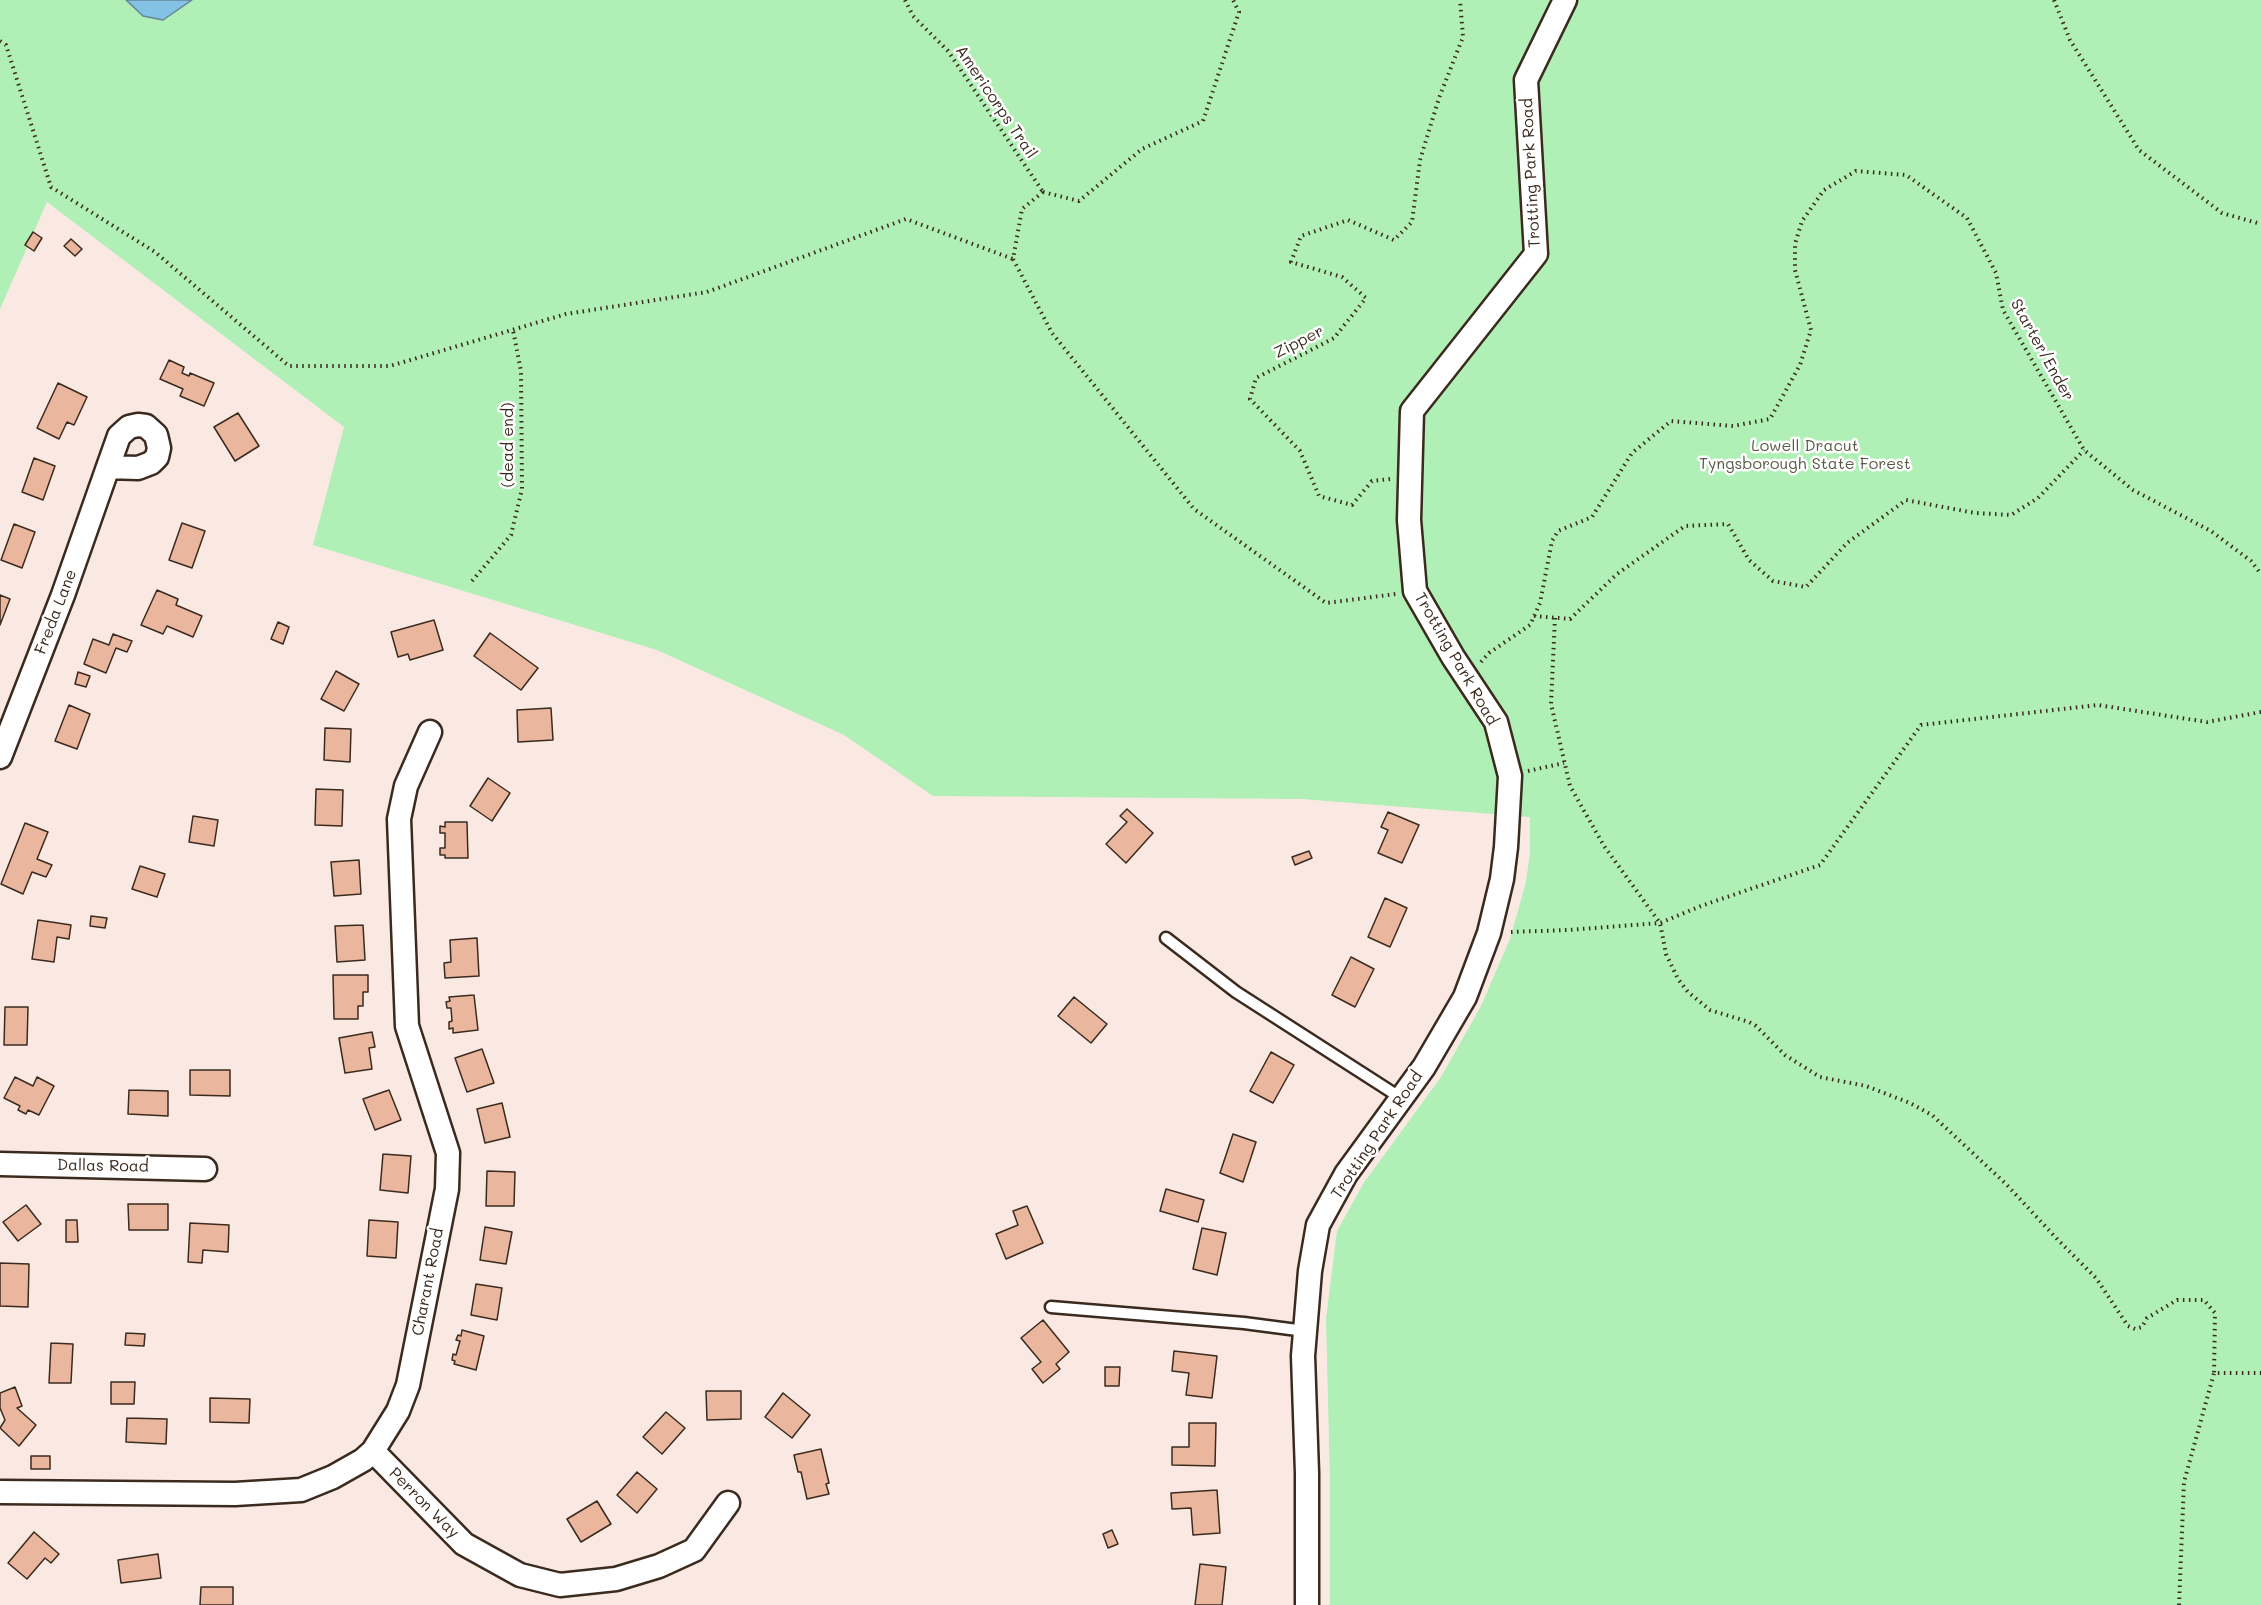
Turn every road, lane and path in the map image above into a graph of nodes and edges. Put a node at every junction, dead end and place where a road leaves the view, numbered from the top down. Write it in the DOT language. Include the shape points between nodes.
graph roads {
  1 [pos="905,0"];
  2 [pos="1233,0"];
  3 [pos="1460,0"];
  4 [pos="1565,0"];
  5 [pos="2054,0"];
  6 [pos="0,41"];
  7 [pos="1043,192"];
  8 [pos="2261,224"];
  9 [pos="1013,259"];
  10 [pos="513,330"];
  11 [pos="2084,450"];
  12 [pos="108,467"];
  13 [pos="1410,476"];
  14 [pos="2261,574"];
  15 [pos="472,581"];
  16 [pos="1415,591"];
  17 [pos="1534,616"];
  18 [pos="1555,618"];
  19 [pos="1467,678"];
  20 [pos="2261,712"];
  21 [pos="430,732"];
  22 [pos="0,757"];
  23 [pos="1564,763"];
  24 [pos="1510,776"];
  25 [pos="1660,923"];
  26 [pos="1490,933"];
  27 [pos="1166,938"];
  28 [pos="1401,1098"];
  29 [pos="0,1164"];
  30 [pos="205,1169"];
  31 [pos="1051,1307"];
  32 [pos="1305,1331"];
  33 [pos="2214,1373"];
  34 [pos="2261,1373"];
  35 [pos="373,1451"];
  36 [pos="0,1492"];
  37 [pos="728,1503"];
  38 [pos="1307,1605"];
  39 [pos="2179,1605"];
  1 -- 7 [label="path, Americorps Trail" via="913,16 948,51"];
  2 -- 7 [label="path" via="1239,12 1203,121 1142,149 1079,201"];
  3 -- 13 [label="path, Zipper" via="1463,37 1420,160 1412,222 1394,240 1348,220 1301,236 1291,262 1342,277 1366,298 1334,338 1256,378 1250,399 1300,451 1319,496 1352,505 1372,481"];
  4 -- 13 [label="street, Trotting Park Road" via="1526,80 1536,254 1412,411"];
  5 -- 8 [label="path" via="2070,40 2139,150 2222,213"];
  6 -- 10 [label="path" via="6,45 51,187 154,252 289,366 390,366"];
  7 -- 9 [label="path" via="1022,209"];
  9 -- 10 [label="path" via="906,219 707,292 566,314"];
  9 -- 16 [label="path" via="1052,333 1194,509 1326,603"];
  10 -- 15 [label="path, (dead end)" via="521,370 522,489 511,535"];
  11 -- 14 [label="path, Starter/Ender" via="2133,490 2211,531 2251,561"];
  11 -- 17 [label="path, Starter/Ender" via="2003,310 1996,273 1967,218 1906,175 1856,171 1824,190 1802,220 1795,244 1795,270 1810,330 1800,365 1770,419 1733,426 1671,421 1647,440 1632,453 1592,517 1558,531 1552,541"];
  11 -- 18 [label="path" via="2038,498 2011,515 1975,513 1906,500 1847,543 1806,587 1773,581 1749,560 1728,524 1685,526 1617,574 1570,620"];
  12 -- 22 [label="street, Freda Lane"];
  13 -- 16 [label="street, Trotting Park Road"];
  16 -- 19 [label="street, Trotting Park Road"];
  17 -- 18 [label="path"];
  17 -- 19 [label="path, Starter/Ender" via="1530,625 1489,653"];
  18 -- 23 [label="path" via="1551,704"];
  19 -- 24 [label="street, Trotting Park Road" via="1496,722"];
  20 -- 25 [label="path" via="2207,722 2098,705 1922,725 1820,865"];
  21 -- 35 [label="street, Charant Road" via="406,786 399,819 407,1026 448,1153 447,1190 408,1385 398,1411"];
  23 -- 24 [label="path"];
  23 -- 25 [label="path" via="1570,786 1604,846"];
  24 -- 26 [label="street, Trotting Park Road" via="1502,879"];
  25 -- 26 [label="path"];
  25 -- 33 [label="path" via="1666,954 1678,979 1699,1002 1710,1010 1749,1022 1785,1055 1820,1077 1866,1086 1932,1115 2084,1265 2128,1326 2142,1327 2147,1318 2177,1300 2204,1300 2215,1313"];
  26 -- 28 [label="street, Trotting Park Road" via="1465,997"];
  27 -- 28 [label="lane" via="1236,993"];
  28 -- 32 [label="street, Trotting Park Road" via="1346,1174 1318,1225"];
  29 -- 30 [label="street, Dallas Road"];
  31 -- 32 [label="lane"];
  32 -- 38 [label="street, Trotting Park Road"];
  33 -- 34 [label="path"];
  33 -- 39 [label="path" via="2184,1482"];
  35 -- 36 [label="street, Charant Road" via="363,1461 301,1490 235,1494"];
  35 -- 37 [label="street, Perron Way" via="464,1544 520,1575 560,1585 616,1579 694,1550"];
}
